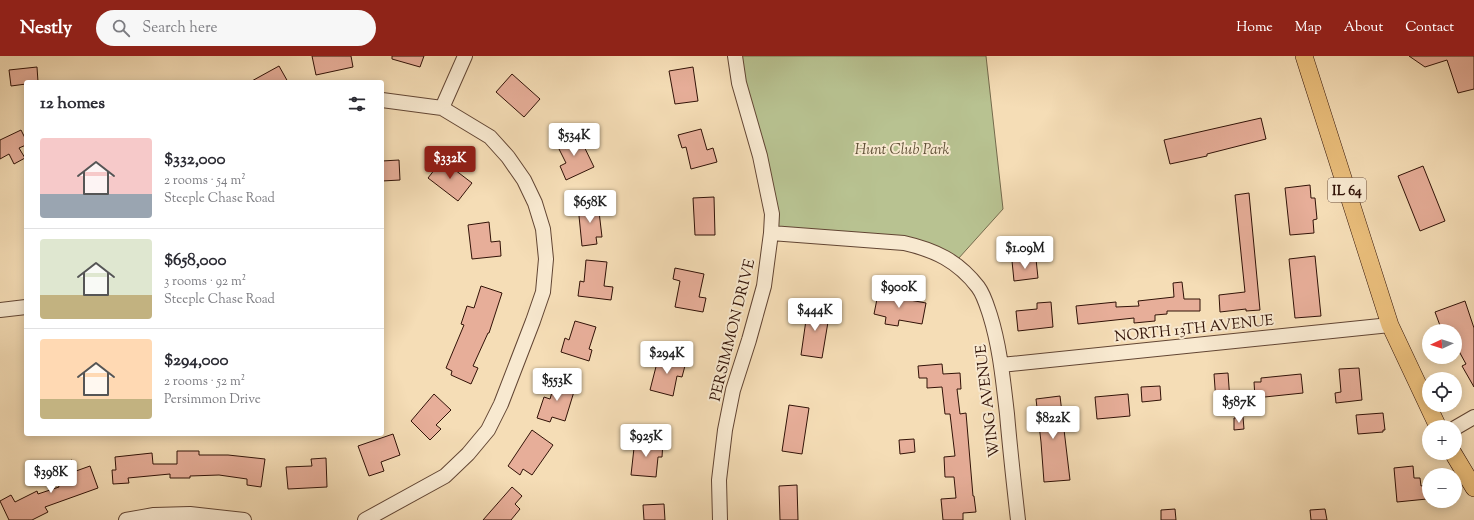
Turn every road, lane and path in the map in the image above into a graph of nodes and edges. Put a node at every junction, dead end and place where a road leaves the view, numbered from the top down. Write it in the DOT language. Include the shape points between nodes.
graph roads {
  1 [pos="465,56"];
  2 [pos="735,56"];
  3 [pos="1304,56"];
  4 [pos="384,100"];
  5 [pos="442,108"];
  6 [pos="771,233"];
  7 [pos="24,307"];
  8 [pos="0,310"];
  9 [pos="1390,325"];
  10 [pos="1001,365"];
  11 [pos="1474,417"];
  12 [pos="1435,420"];
  13 [pos="1462,424"];
  14 [pos="1457,460"];
  15 [pos="1474,488"];
  16 [pos="126,520"];
  17 [pos="244,520"];
  18 [pos="365,520"];
  19 [pos="720,520"];
  20 [pos="1018,520"];
  1 -- 5 [label="street"];
  2 -- 6 [label="street, PERSIMMON DRIVE" via="739,83 760,156 772,214"];
  3 -- 9 [label="main road, IL 64"];
  4 -- 5 [label="street"];
  5 -- 18 [label="street" via="490,137 524,180 543,229 546,259 543,292 502,404 488,430 445,476"];
  6 -- 10 [label="street, WING AVENUE" via="904,243 944,256 963,271 978,288 988,306 997,337"];
  6 -- 19 [label="street, PERSIMMON DRIVE" via="764,286 733,390 725,430 719,480"];
  7 -- 8 [label="street"];
  9 -- 10 [label="street, NORTH 13TH AVENUE"];
  9 -- 12 [label="main road, IL 64"];
  10 -- 20 [label="street, WING AVENUE"];
  11 -- 13 [label="street"];
  14 -- 15 [label="main road"];
  16 -- 17 [label="street" via="154,515 190,514"];
}
